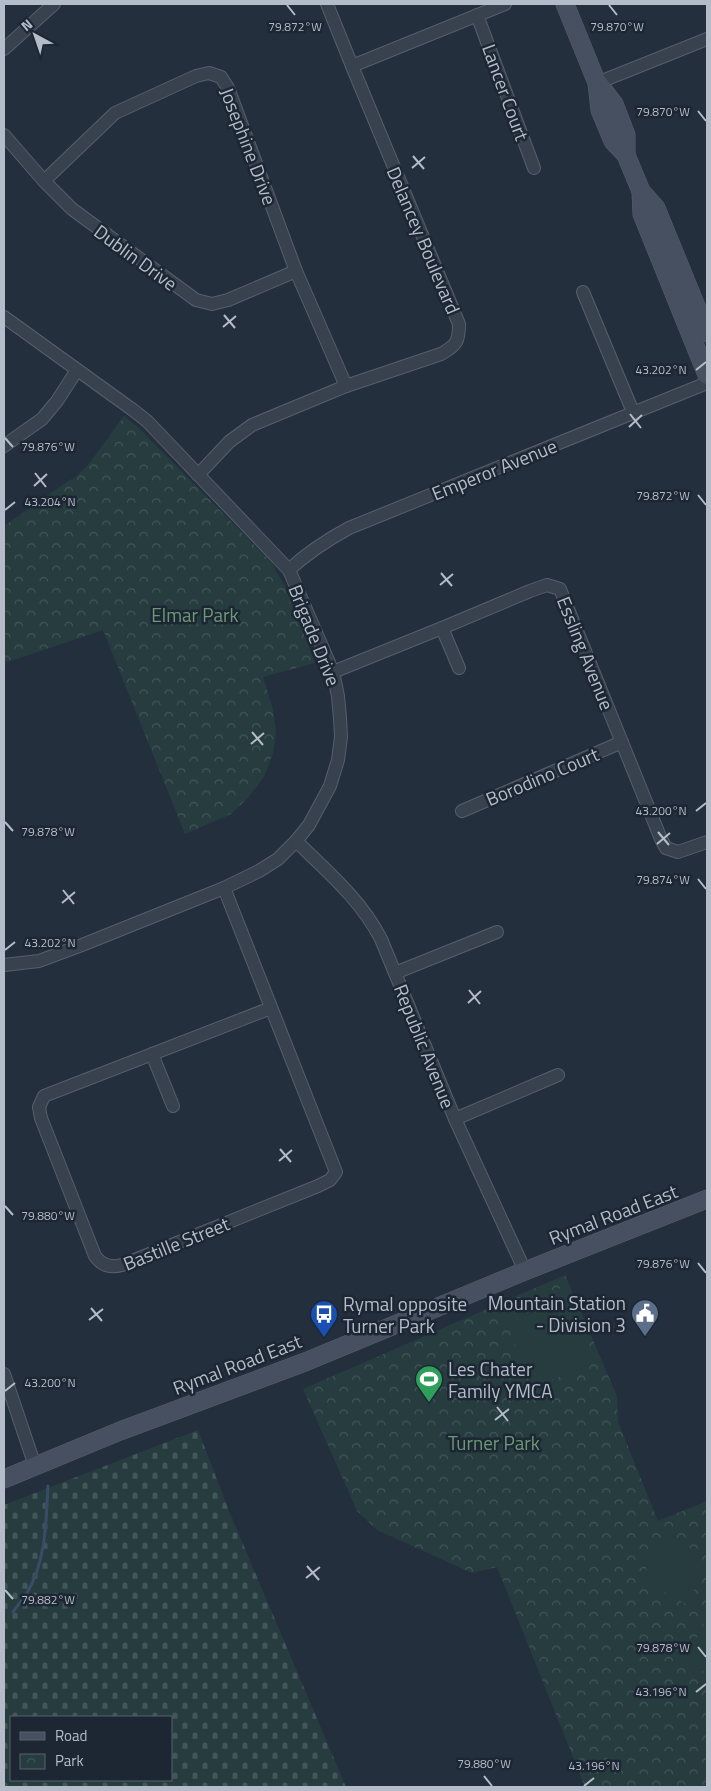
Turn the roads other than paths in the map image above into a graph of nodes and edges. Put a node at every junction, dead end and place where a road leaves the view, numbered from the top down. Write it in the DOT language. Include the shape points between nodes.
graph roads {
  1 [pos="54,4"];
  2 [pos="327,4"];
  3 [pos="505,4"];
  4 [pos="565,4"];
  5 [pos="477,15"];
  6 [pos="707,39"];
  7 [pos="4,48"];
  8 [pos="352,66"];
  9 [pos="597,83"];
  10 [pos="4,135"];
  11 [pos="534,168"];
  12 [pos="44,181"];
  13 [pos="641,191"];
  14 [pos="296,270"];
  15 [pos="583,292"];
  16 [pos="4,317"];
  17 [pos="707,333"];
  18 [pos="77,370"];
  19 [pos="707,375"];
  20 [pos="707,383"];
  21 [pos="346,386"];
  22 [pos="633,412"];
  23 [pos="4,446"];
  24 [pos="198,475"];
  25 [pos="289,570"];
  26 [pos="442,628"];
  27 [pos="459,668"];
  28 [pos="333,672"];
  29 [pos="622,742"];
  30 [pos="462,811"];
  31 [pos="296,841"];
  32 [pos="707,842"];
  33 [pos="224,888"];
  34 [pos="497,932"];
  35 [pos="4,965"];
  36 [pos="395,973"];
  37 [pos="271,1008"];
  38 [pos="152,1054"];
  39 [pos="558,1075"];
  40 [pos="173,1106"];
  41 [pos="455,1119"];
  42 [pos="707,1199"];
  43 [pos="525,1271"];
  44 [pos="4,1374"];
  45 [pos="35,1466"];
  46 [pos="4,1479"];
  1 -- 7 [label="street"];
  2 -- 8 [label="street, Delancey Boulevard"];
  3 -- 5 [label="street"];
  4 -- 9 [label="main road"];
  5 -- 8 [label="street"];
  5 -- 11 [label="street, Lancer Court"];
  6 -- 9 [label="street"];
  8 -- 21 [label="street, Delancey Boulevard" via="459,324 459,337 451,348 441,354"];
  9 -- 13 [label="main road" via="614,104 626,135 626,155"];
  10 -- 12 [label="street, Dublin Drive"];
  12 -- 14 [label="street, Dublin Drive" via="91,225 196,300 212,304 228,300"];
  12 -- 14 [label="street, Josephine Drive" via="115,113 196,76 209,73 221,77 228,88"];
  13 -- 17 [label="main road" via="656,208"];
  13 -- 19 [label="main road" via="642,214"];
  14 -- 21 [label="street, Josephine Drive"];
  15 -- 22 [label="street"];
  16 -- 18 [label="street, Brigade Drive"];
  18 -- 23 [label="street" via="42,419"];
  18 -- 24 [label="street, Brigade Drive" via="147,421"];
  20 -- 22 [label="street, Emperor Avenue"];
  21 -- 24 [label="street, Delancey Boulevard" via="252,425 229,442"];
  22 -- 25 [label="street, Emperor Avenue" via="350,528 306,554"];
  24 -- 25 [label="street, Brigade Drive"];
  25 -- 28 [label="street, Brigade Drive"];
  26 -- 27 [label="street"];
  26 -- 28 [label="street, Essling Avenue"];
  26 -- 29 [label="street, Essling Avenue" via="547,585 560,589"];
  28 -- 31 [label="street, Brigade Drive" via="340,718 338,760 320,807"];
  29 -- 30 [label="street, Borodino Court"];
  29 -- 32 [label="street, Essling Avenue" via="666,848 678,852"];
  31 -- 33 [label="street, Brigade Drive" via="272,863"];
  31 -- 36 [label="street, Republic Avenue" via="362,908 373,923"];
  33 -- 35 [label="street, Brigade Drive" via="40,961"];
  33 -- 37 [label="street, Bastille Street"];
  34 -- 36 [label="street"];
  36 -- 41 [label="street, Republic Avenue"];
  37 -- 38 [label="street, Bastille Street"];
  37 -- 38 [label="street, Bastille Street" via="336,1172 330,1180 318,1186 112,1267 95,1256 39,1107 44,1096"];
  38 -- 40 [label="street"];
  39 -- 41 [label="street"];
  41 -- 43 [label="street, Republic Avenue"];
  42 -- 43 [label="main road, Rymal Road East"];
  43 -- 45 [label="main road, Rymal Road East" via="305,1362"];
  44 -- 45 [label="street"];
  45 -- 46 [label="main road, Rymal Road East"];
}
